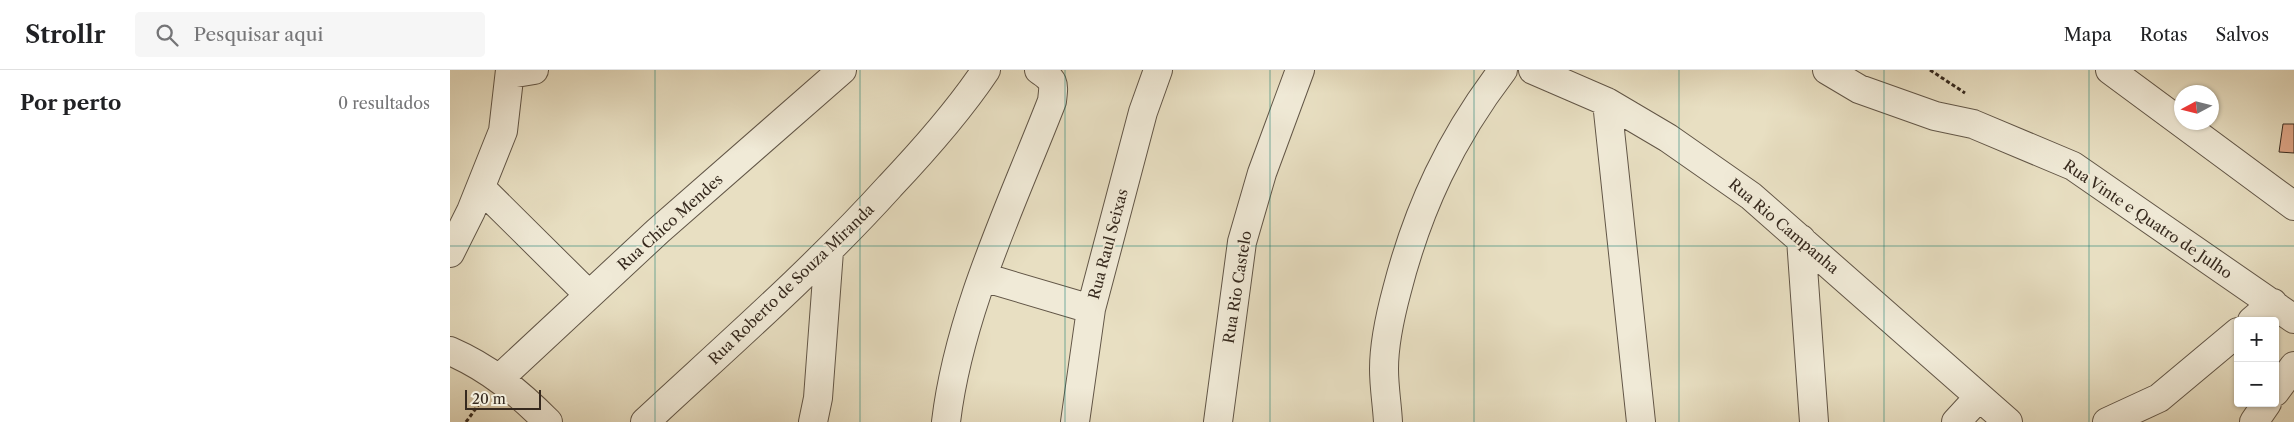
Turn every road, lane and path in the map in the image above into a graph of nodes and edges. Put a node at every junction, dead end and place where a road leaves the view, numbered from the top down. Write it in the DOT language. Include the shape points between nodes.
graph roads {
  1 [pos="842,70"];
  2 [pos="986,70"];
  3 [pos="1039,70"];
  4 [pos="1158,70"];
  5 [pos="1300,70"];
  6 [pos="1503,70"];
  7 [pos="1533,70"];
  8 [pos="1827,70"];
  9 [pos="2110,70"];
  10 [pos="518,71"];
  11 [pos="1607,102"];
  12 [pos="481,188"];
  13 [pos="2294,206"];
  14 [pos="1802,239"];
  15 [pos="829,251"];
  16 [pos="450,253"];
  17 [pos="983,277"];
  18 [pos="589,295"];
  19 [pos="1091,309"];
  20 [pos="2284,311"];
  21 [pos="2265,317"];
  22 [pos="2234,335"];
  23 [pos="450,351"];
  24 [pos="2294,366"];
  25 [pos="500,378"];
  26 [pos="2279,387"];
  27 [pos="1979,397"];
  28 [pos="2265,407"];
  29 [pos="548,422"];
  30 [pos="645,422"];
  31 [pos="813,422"];
  32 [pos="946,422"];
  33 [pos="1075,422"];
  34 [pos="1218,422"];
  35 [pos="1388,422"];
  36 [pos="1641,422"];
  37 [pos="1814,422"];
  38 [pos="1956,422"];
  39 [pos="2008,422"];
  40 [pos="2107,422"];
  41 [pos="2254,422"];
  1 -- 18 [label="street, Rua Chico Mendes"];
  2 -- 15 [label="street, Rua Roberto de Souza Miranda" via="965,102"];
  3 -- 17 [label="street" via="1054,84 1052,102"];
  4 -- 19 [label="street, Rua Raul Seixas" via="1143,112"];
  5 -- 34 [label="street, Rua Rio Castelo" via="1265,164 1242,242"];
  6 -- 35 [label="street" via="1448,151 1422,209 1404,261 1389,320 1384,368"];
  7 -- 11 [label="street, Rua Rio Campanha"];
  8 -- 20 [label="street, Rua Vinte e Quatro de Julho" via="1859,89 1935,116 1973,124 2073,166"];
  9 -- 13 [label="street"];
  10 -- 12 [label="street" via="503,131"];
  11 -- 14 [label="street, Rua Rio Campanha" via="1704,162"];
  11 -- 36 [label="street"];
  12 -- 16 [label="street"];
  12 -- 18 [label="street"];
  14 -- 27 [label="street, Rua Rio Campanha"];
  14 -- 37 [label="street"];
  15 -- 30 [label="street, Rua Roberto de Souza Miranda"];
  15 -- 31 [label="street" via="818,398"];
  17 -- 19 [label="street"];
  17 -- 32 [label="street" via="961,348"];
  18 -- 25 [label="street, Rua Chico Mendes"];
  19 -- 33 [label="street, Rua Raul Seixas"];
  20 -- 21 [label="street"];
  22 -- 40 [label="street" via="2159,398"];
  23 -- 25 [label="street"];
  24 -- 26 [label="street"];
  25 -- 29 [label="street"];
  27 -- 38 [label="street"];
  27 -- 39 [label="street, Rua Rio Campanha"];
  28 -- 41 [label="street"];
}
